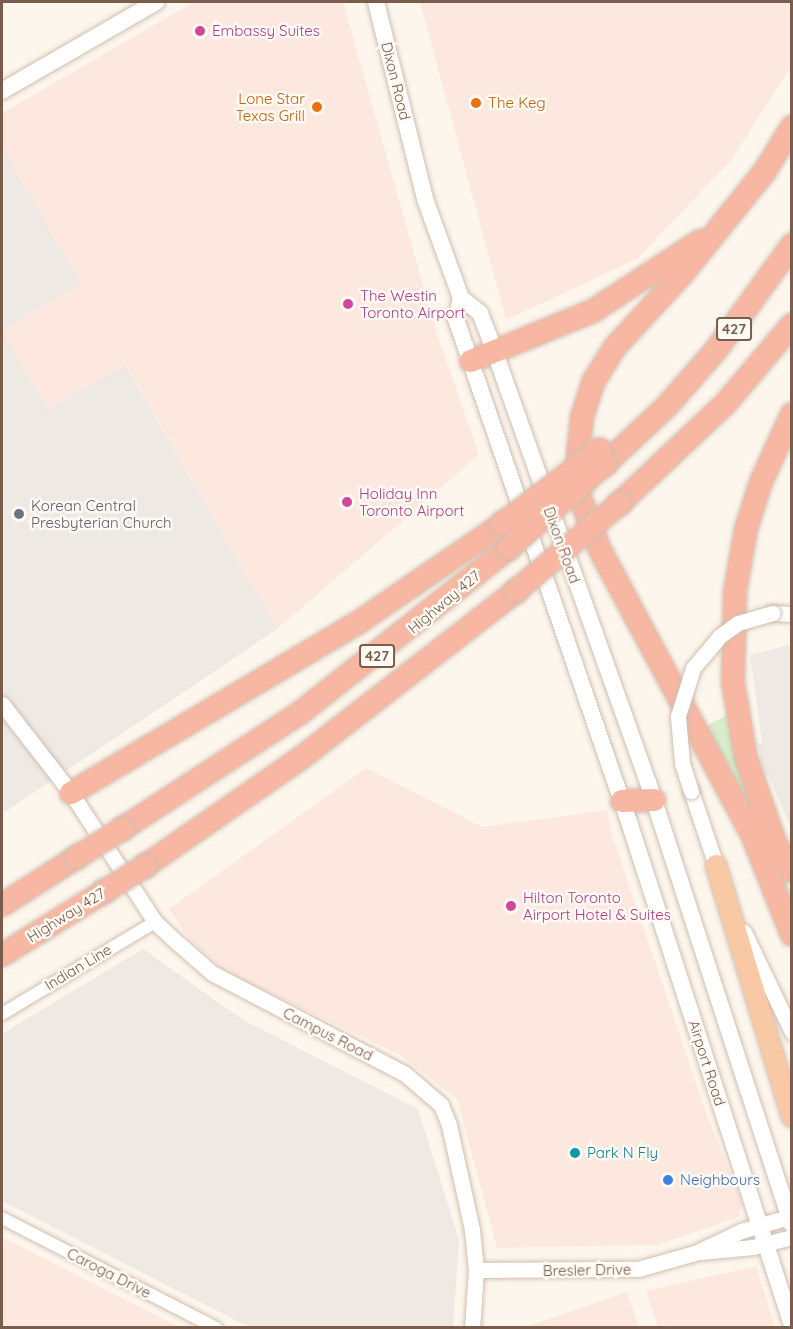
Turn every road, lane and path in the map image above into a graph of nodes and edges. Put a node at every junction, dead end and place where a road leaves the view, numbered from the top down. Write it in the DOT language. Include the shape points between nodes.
graph roads {
  1 [pos="156,2"];
  2 [pos="376,2"];
  3 [pos="2,91"];
  4 [pos="792,127"];
  5 [pos="713,232"];
  6 [pos="792,245"];
  7 [pos="461,298"];
  8 [pos="792,325"];
  9 [pos="494,350"];
  10 [pos="471,362"];
  11 [pos="792,414"];
  12 [pos="602,456"];
  13 [pos="792,614"];
  14 [pos="2,704"];
  15 [pos="71,793"];
  16 [pos="654,800"];
  17 [pos="622,801"];
  18 [pos="716,865"];
  19 [pos="792,872"];
  20 [pos="2,905"];
  21 [pos="155,922"];
  22 [pos="792,935"];
  23 [pos="2,955"];
  24 [pos="2,1014"];
  25 [pos="792,1032"];
  26 [pos="792,1117"];
  27 [pos="2,1218"];
  28 [pos="791,1219"];
  29 [pos="760,1224"];
  30 [pos="792,1237"];
  31 [pos="766,1244"];
  32 [pos="695,1253"];
  33 [pos="476,1270"];
  34 [pos="792,1325"];
  35 [pos="216,1328"];
  36 [pos="471,1328"];
  1 -- 3 [label="main road"];
  2 -- 7 [label="main road, Dixon Road" via="425,200"];
  4 -- 5 [label="highway" via="765,171"];
  5 -- 9 [label="highway" via="593,311"];
  5 -- 22 [label="highway" via="615,347 594,380 582,417 578,455 580,497 600,550 753,837"];
  6 -- 12 [label="highway, Highway 427 / 427" via="743,318 667,406"];
  7 -- 9 [label="main road, Dixon Road" via="480,313"];
  7 -- 10 [label="main road, Dixon Road" via="456,319"];
  8 -- 23 [label="highway, Highway 427 / 427, bridge" via="726,403 620,503 516,591 301,758 145,866"];
  9 -- 10 [label="highway"];
  9 -- 16 [label="main road, Dixon Road"];
  10 -- 17 [label="main road, Dixon Road"];
  11 -- 19 [label="highway" via="746,529 735,592 733,682 746,758 775,842"];
  12 -- 15 [label="highway, bridge" via="362,620"];
  12 -- 20 [label="highway, Highway 427 / 427, bridge" via="509,548 300,713"];
  13 -- 18 [label="street, bridge" via="773,613 738,623 720,636 693,668 678,716 682,763"];
  14 -- 15 [label="street, Campus Road"];
  15 -- 21 [label="street, Campus Road"];
  16 -- 17 [label="highway"];
  16 -- 28 [label="main road, Airport Road"];
  17 -- 29 [label="main road, Airport Road"];
  18 -- 25 [label="street"];
  18 -- 26 [label="highway"];
  21 -- 24 [label="street, Indian Line"];
  21 -- 33 [label="street, Campus Road" via="212,973 405,1074 441,1105 472,1230"];
  27 -- 35 [label="street, Caroga Drive"];
  28 -- 29 [label="street, Bresler Drive"];
  29 -- 31 [label="main road, Airport Road"];
  29 -- 32 [label="street, Bresler Drive"];
  30 -- 31 [label="street, Bresler Drive"];
  31 -- 32 [label="street, Bresler Drive"];
  31 -- 34 [label="main road, Airport Road"];
  32 -- 33 [label="street, Bresler Drive" via="616,1272"];
  33 -- 36 [label="street, Campus Road"];
}
